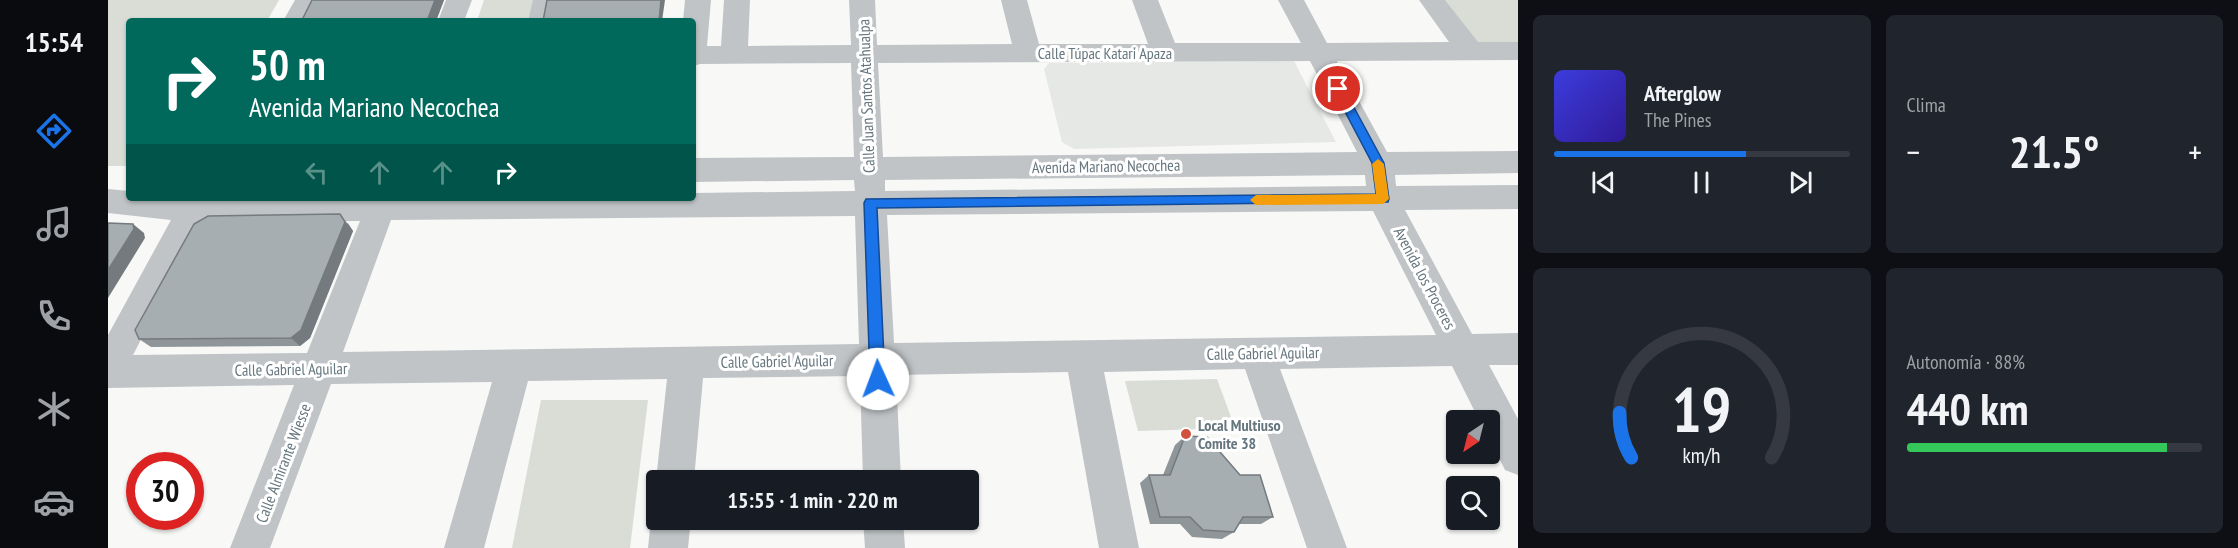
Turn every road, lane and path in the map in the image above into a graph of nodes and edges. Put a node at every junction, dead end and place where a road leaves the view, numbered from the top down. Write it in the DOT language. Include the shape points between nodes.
graph roads {
  1 [pos="308,0"];
  2 [pos="459,0"];
  3 [pos="546,0"];
  4 [pos="698,0"];
  5 [pos="737,0"];
  6 [pos="862,0"];
  7 [pos="1014,0"];
  8 [pos="1145,0"];
  9 [pos="1292,0"];
  10 [pos="1432,0"];
  11 [pos="299,18"];
  12 [pos="452,18"];
  13 [pos="542,18"];
  14 [pos="696,22"];
  15 [pos="1470,51"];
  16 [pos="1518,51"];
  17 [pos="1319,52"];
  18 [pos="1166,53"];
  19 [pos="865,54"];
  20 [pos="1028,54"];
  21 [pos="734,55"];
  22 [pos="696,56"];
  23 [pos="1518,162"];
  24 [pos="1378,163"];
  25 [pos="869,168"];
  26 [pos="696,170"];
  27 [pos="126,193"];
  28 [pos="108,196"];
  29 [pos="1518,197"];
  30 [pos="1383,199"];
  31 [pos="108,201"];
  32 [pos="670,202"];
  33 [pos="870,203"];
  34 [pos="196,204"];
  35 [pos="380,209"];
  36 [pos="1518,348"];
  37 [pos="1463,349"];
  38 [pos="1257,353"];
  39 [pos="1083,356"];
  40 [pos="877,359"];
  41 [pos="687,362"];
  42 [pos="515,365"];
  43 [pos="319,369"];
  44 [pos="108,370"];
  45 [pos="1518,458"];
  46 [pos="676,470"];
  47 [pos="882,470"];
  48 [pos="670,530"];
  49 [pos="884,530"];
  50 [pos="250,548"];
  51 [pos="464,548"];
  52 [pos="668,548"];
  53 [pos="885,548"];
  54 [pos="1119,548"];
  55 [pos="1327,548"];
  1 -- 11 [label="street"];
  2 -- 12 [label="street"];
  3 -- 13 [label="street"];
  4 -- 14 [label="street"];
  5 -- 21 [label="street"];
  6 -- 19 [label="street, Calle Juan Santos Atahualpa"];
  7 -- 20 [label="street"];
  8 -- 18 [label="street"];
  9 -- 17 [label="street, Avenida los Proceres"];
  10 -- 15 [label="street"];
  15 -- 16 [label="street, Calle Túpac Katari Apaza"];
  15 -- 17 [label="street, Calle Túpac Katari Apaza"];
  17 -- 18 [label="street, Calle Túpac Katari Apaza"];
  17 -- 24 [label="street, Avenida los Proceres"];
  18 -- 20 [label="street, Calle Túpac Katari Apaza"];
  19 -- 20 [label="street, Calle Túpac Katari Apaza"];
  19 -- 21 [label="street, Calle Túpac Katari Apaza"];
  19 -- 25 [label="street, Calle Juan Santos Atahualpa"];
  21 -- 22 [label="street, Calle Túpac Katari Apaza"];
  23 -- 24 [label="street, Avenida Mariano Necochea"];
  24 -- 25 [label="street, Avenida Mariano Necochea"];
  24 -- 30 [label="street, Avenida los Proceres"];
  25 -- 26 [label="street, Avenida Mariano Necochea"];
  25 -- 33 [label="street, Calle Juan Santos Atahualpa"];
  27 -- 28 [label="street"];
  29 -- 30 [label="street, Avenida Mariano Necochea"];
  30 -- 33 [label="street, Avenida Mariano Necochea"];
  30 -- 37 [label="street, Avenida los Proceres"];
  31 -- 34 [label="street, Avenida Mariano Necochea"];
  32 -- 33 [label="street, Avenida Mariano Necochea"];
  32 -- 35 [label="street, Avenida Mariano Necochea"];
  33 -- 40 [label="street, Calle Juan Santos Atahualpa"];
  34 -- 35 [label="street, Avenida Mariano Necochea"];
  34 -- 44 [label="street"];
  35 -- 43 [label="street, Calle Almirante Wiesse"];
  36 -- 37 [label="street, Calle Gabriel Aguilar"];
  37 -- 38 [label="street, Calle Gabriel Aguilar"];
  37 -- 45 [label="street, Avenida los Proceres"];
  38 -- 39 [label="street, Calle Gabriel Aguilar"];
  38 -- 55 [label="street"];
  39 -- 40 [label="street, Calle Gabriel Aguilar"];
  39 -- 54 [label="street"];
  40 -- 41 [label="street, Calle Gabriel Aguilar"];
  40 -- 47 [label="street, Calle Juan Santos Atahualpa"];
  41 -- 42 [label="street, Calle Gabriel Aguilar"];
  41 -- 46 [label="street"];
  42 -- 43 [label="street, Calle Gabriel Aguilar"];
  42 -- 51 [label="street"];
  43 -- 44 [label="street, Calle Gabriel Aguilar"];
  43 -- 50 [label="street, Calle Almirante Wiesse"];
  48 -- 52 [label="street"];
  49 -- 53 [label="street"];
}
